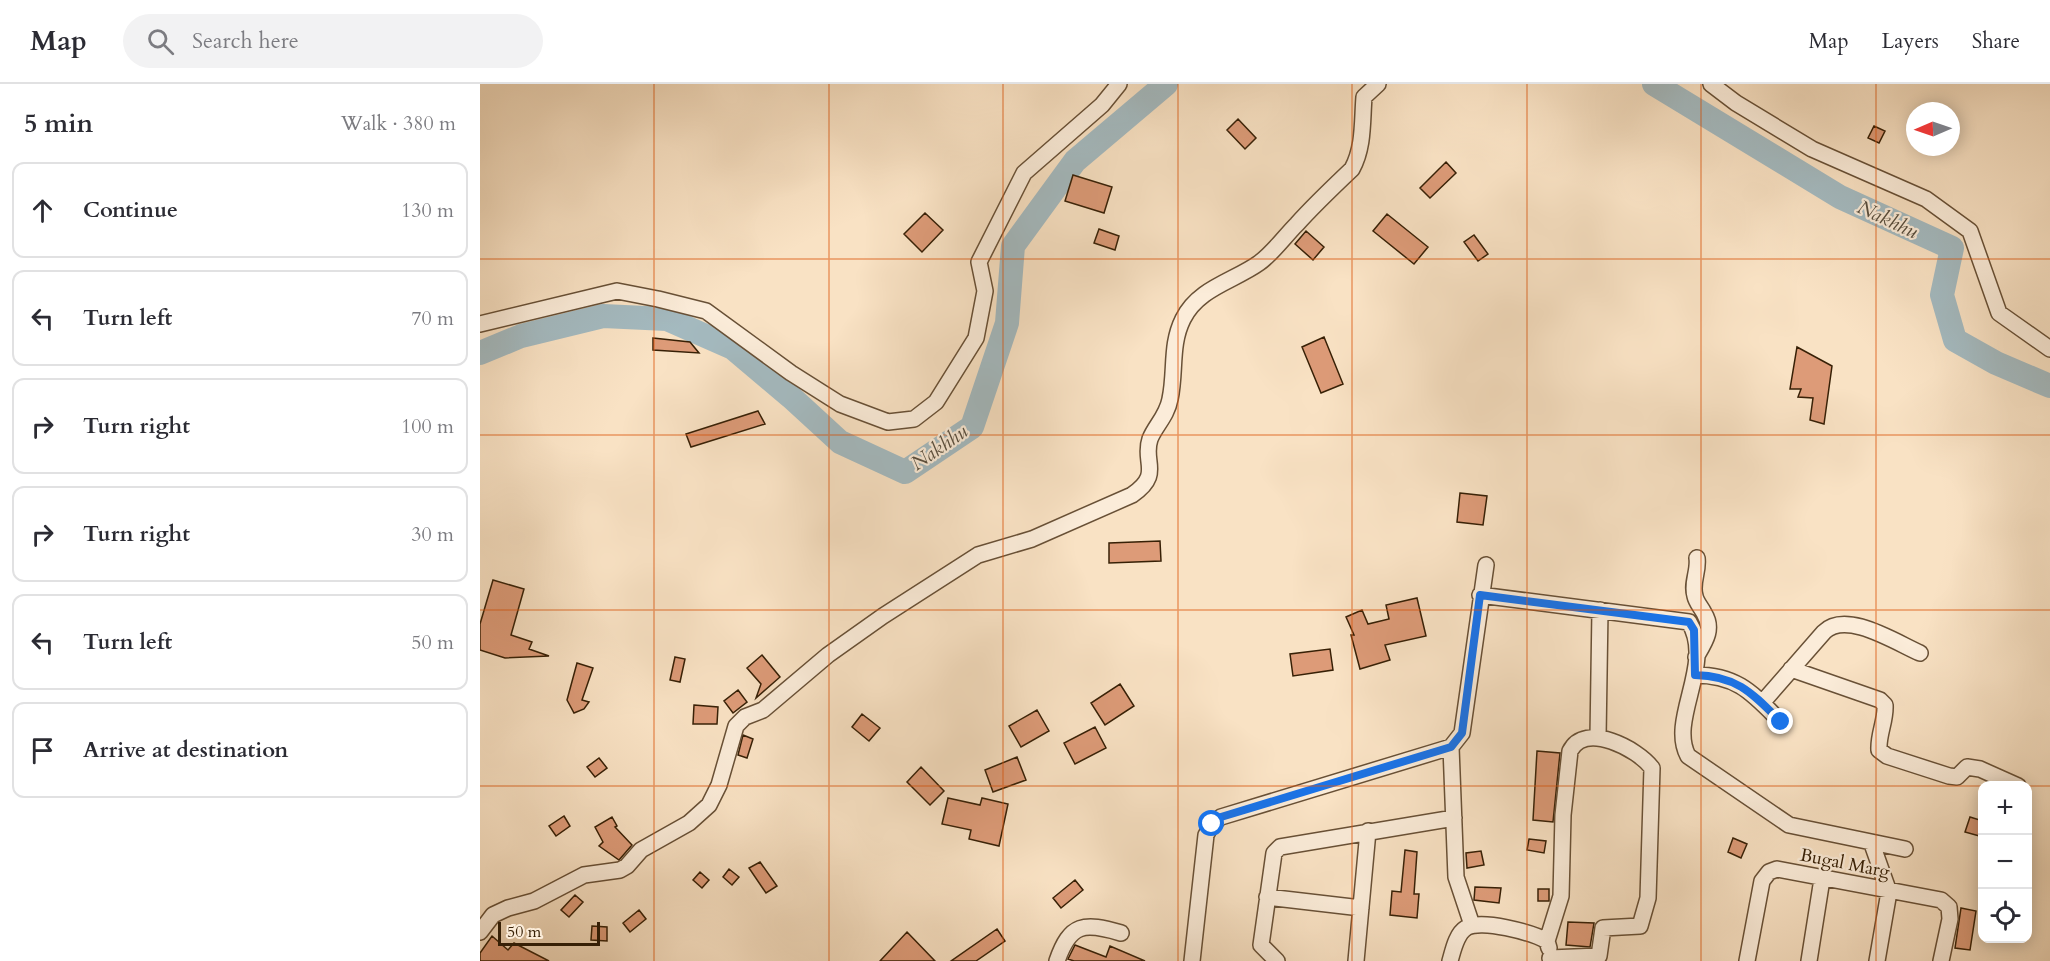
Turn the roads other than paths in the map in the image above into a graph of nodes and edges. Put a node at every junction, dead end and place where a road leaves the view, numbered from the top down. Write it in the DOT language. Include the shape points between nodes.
graph roads {
  1 [pos="1119,84"];
  2 [pos="1378,84"];
  3 [pos="1711,84"];
  4 [pos="480,324"];
  5 [pos="2050,349"];
  6 [pos="1697,558"];
  7 [pos="1486,565"];
  8 [pos="1480,595"];
  9 [pos="1600,610"];
  10 [pos="1920,653"];
  11 [pos="1696,657"];
  12 [pos="1791,669"];
  13 [pos="1695,675"];
  14 [pos="1762,703"];
  15 [pos="1781,722"];
  16 [pos="1598,737"];
  17 [pos="1451,747"];
  18 [pos="2007,781"];
  19 [pos="1454,818"];
  20 [pos="1368,831"];
  21 [pos="1872,843"];
  22 [pos="1905,849"];
  23 [pos="1822,879"];
  24 [pos="1889,892"];
  25 [pos="1268,897"];
  26 [pos="1361,908"];
  27 [pos="1472,925"];
  28 [pos="480,932"];
  29 [pos="1121,933"];
  30 [pos="1547,941"];
  31 [pos="1550,960"];
  32 [pos="1057,961"];
  33 [pos="1192,961"];
  34 [pos="1277,961"];
  35 [pos="1356,961"];
  36 [pos="1450,961"];
  37 [pos="1747,961"];
  38 [pos="1809,961"];
  39 [pos="1877,961"];
  40 [pos="1941,961"];
  1 -- 4 [label="street" via="1102,105 1024,173 979,262 985,291 976,338 936,402 914,419 888,422 840,404 706,311 658,299 617,291"];
  2 -- 28 [label="street" via="1364,97 1361,143 1352,169 1260,263 1218,284 1184,317 1173,348 1170,399 1161,424 1150,438 1151,460 1142,488 1032,538 978,555 883,616 828,655 763,710 745,717 736,726 719,785 709,805 689,824 640,850 620,870 584,875 534,901 508,908 493,915"];
  3 -- 5 [label="street" via="1812,149 1926,199 1970,231 1999,313"];
  6 -- 11 [label="street" via="1695,597 1709,621 1707,639"];
  7 -- 8 [label="street"];
  8 -- 9 [label="street"];
  8 -- 17 [label="street" via="1462,733"];
  9 -- 11 [label="street" via="1689,622 1694,630"];
  9 -- 16 [label="street"];
  10 -- 12 [label="street" via="1843,622 1828,627"];
  11 -- 13 [label="street"];
  12 -- 14 [label="street"];
  12 -- 18 [label="street" via="1880,700 1885,705 1886,720 1878,741 1879,750 1887,756 1957,777 1968,767"];
  13 -- 14 [label="street" via="1733,680"];
  13 -- 21 [label="street" via="1682,737 1688,756 1789,825"];
  14 -- 15 [label="street"];
  16 -- 30 [label="street" via="1581,739 1570,751 1563,815 1562,896"];
  16 -- 31 [label="street" via="1614,742 1652,768 1648,898 1640,926 1604,928 1599,956"];
  17 -- 19 [label="street"];
  17 -- 33 [label="street" via="1221,817 1212,824 1206,835"];
  19 -- 20 [label="street"];
  19 -- 27 [label="street" via="1456,877"];
  20 -- 25 [label="street" via="1280,847 1274,853"];
  20 -- 26 [label="street"];
  21 -- 22 [label="street"];
  21 -- 24 [label="street"];
  23 -- 24 [label="street, Bugal Marg"];
  23 -- 37 [label="street, Bugal Marg" via="1777,869 1769,872 1762,881"];
  23 -- 38 [label="street"];
  24 -- 39 [label="street"];
  24 -- 40 [label="street, Bugal Marg" via="1941,900 1949,907"];
  25 -- 26 [label="street"];
  25 -- 34 [label="street" via="1261,945"];
  26 -- 35 [label="street"];
  27 -- 30 [label="street" via="1518,929"];
  27 -- 36 [label="street" via="1464,928 1456,941"];
  29 -- 32 [label="street" via="1096,926 1075,929 1065,939"];
  30 -- 31 [label="street"];
}
